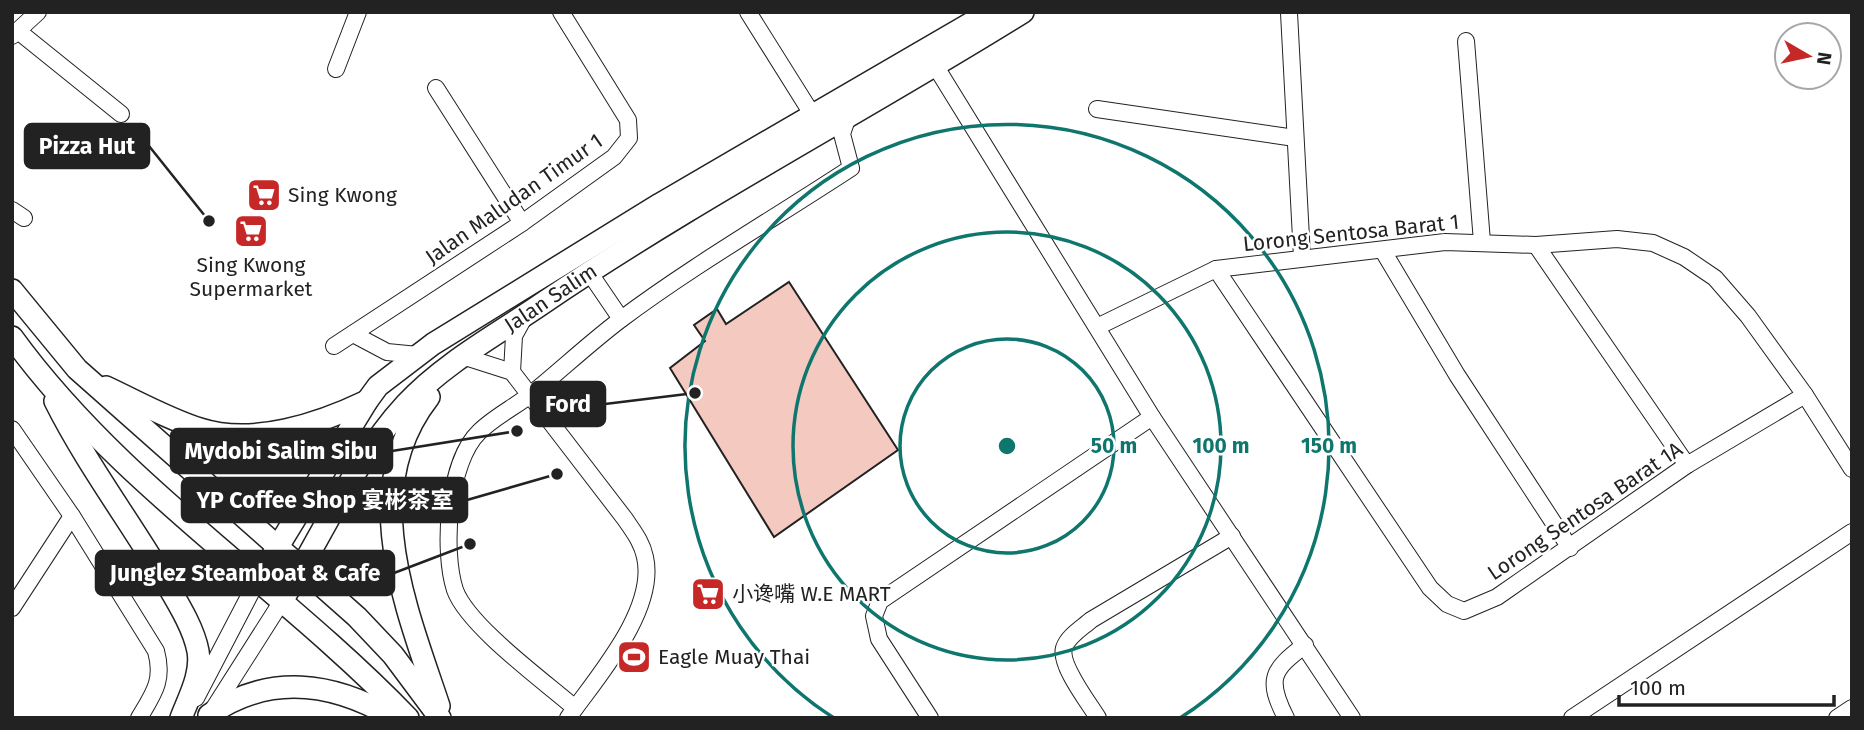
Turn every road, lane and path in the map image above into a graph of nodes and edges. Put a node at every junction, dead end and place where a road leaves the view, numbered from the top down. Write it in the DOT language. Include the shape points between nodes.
graph roads {
  1 [pos="38,12"];
  2 [pos="359,12"];
  3 [pos="561,12"];
  4 [pos="748,12"];
  5 [pos="989,12"];
  6 [pos="1023,12"];
  7 [pos="1289,13"];
  8 [pos="15,34"];
  9 [pos="1466,41"];
  10 [pos="936,66"];
  11 [pos="336,69"];
  12 [pos="436,88"];
  13 [pos="1097,109"];
  14 [pos="121,114"];
  15 [pos="812,114"];
  16 [pos="848,116"];
  17 [pos="1295,138"];
  18 [pos="522,223"];
  19 [pos="1482,242"];
  20 [pos="1536,245"];
  21 [pos="1383,251"];
  22 [pos="1302,257"];
  23 [pos="1216,269"];
  24 [pos="589,272"];
  25 [pos="12,290"];
  26 [pos="525,316"];
  27 [pos="621,320"];
  28 [pos="1097,327"];
  29 [pos="353,334"];
  30 [pos="13,341"];
  31 [pos="334,346"];
  32 [pos="418,355"];
  33 [pos="461,360"];
  34 [pos="78,369"];
  35 [pos="512,372"];
  36 [pos="45,382"];
  37 [pos="530,395"];
  38 [pos="1805,395"];
  39 [pos="367,401"];
  40 [pos="1152,417"];
  41 [pos="12,429"];
  42 [pos="1687,466"];
  43 [pos="1852,468"];
  44 [pos="72,516"];
  45 [pos="1852,532"];
  46 [pos="1232,536"];
  47 [pos="277,545"];
  48 [pos="1570,548"];
  49 [pos="302,567"];
  50 [pos="257,581"];
  51 [pos="282,601"];
  52 [pos="12,608"];
  53 [pos="1305,645"];
  54 [pos="1852,708"];
  55 [pos="572,713"];
  56 [pos="208,716"];
  57 [pos="139,718"];
  58 [pos="183,718"];
  59 [pos="394,718"];
  60 [pos="408,718"];
  61 [pos="442,718"];
  62 [pos="930,718"];
  63 [pos="1098,718"];
  64 [pos="1286,718"];
  65 [pos="1352,718"];
  66 [pos="1572,718"];
  67 [pos="1837,718"];
  1 -- 8 [label="street"];
  2 -- 11 [label="street"];
  3 -- 18 [label="street, Jalan Maludan Timur 1" via="628,120 629,138 614,157"];
  4 -- 15 [label="street"];
  5 -- 15 [label="main road, Jalan Salim"];
  6 -- 10 [label="main road, Jalan Salim"];
  7 -- 17 [label="street"];
  8 -- 14 [label="street"];
  9 -- 19 [label="street"];
  10 -- 16 [label="main road, Jalan Salim"];
  10 -- 28 [label="street"];
  12 -- 18 [label="street"];
  13 -- 17 [label="street"];
  15 -- 32 [label="main road, Jalan Salim"];
  16 -- 24 [label="main road, Jalan Salim"];
  16 -- 27 [label="street" via="842,134 851,168"];
  17 -- 22 [label="street"];
  18 -- 29 [label="street, Jalan Maludan Timur 1"];
  19 -- 20 [label="street, Lorong Sentosa Barat 1"];
  19 -- 21 [label="street, Lorong Sentosa Barat 1"];
  20 -- 38 [label="street, Lorong Sentosa Barat 1" via="1617,239 1653,243 1684,257 1715,278"];
  20 -- 42 [label="street"];
  21 -- 22 [label="street, Lorong Sentosa Barat 1"];
  21 -- 48 [label="street"];
  22 -- 23 [label="street, Lorong Sentosa Barat 1"];
  23 -- 28 [label="street, Lorong Sentosa Barat 1"];
  23 -- 48 [label="street, Lorong Sentosa Barat 1A" via="1430,588 1447,604 1464,611 1497,597"];
  24 -- 26 [label="main road, Jalan Salim"];
  24 -- 27 [label="street"];
  25 -- 34 [label="main road"];
  26 -- 33 [label="main road, Jalan Salim"];
  26 -- 35 [label="street" via="514,336"];
  27 -- 37 [label="street"];
  28 -- 40 [label="street"];
  29 -- 31 [label="street, Jalan Maludan Timur 1"];
  29 -- 32 [label="street" via="387,352"];
  30 -- 36 [label="main road"];
  32 -- 39 [label="main road, Jalan Salim" via="378,386"];
  33 -- 35 [label="street"];
  33 -- 49 [label="main road, Jalan Salim" via="404,406 363,462"];
  33 -- 61 [label="main road" via="414,416 403,439 390,523 409,616"];
  34 -- 39 [label="main road" via="200,429 226,434 307,424"];
  34 -- 47 [label="main road"];
  35 -- 37 [label="street"];
  36 -- 50 [label="main road" via="120,459"];
  36 -- 58 [label="main road" via="190,629 198,651 198,672"];
  37 -- 55 [label="street" via="625,519 646,558 639,607"];
  37 -- 55 [label="street" via="478,433 463,459 454,487 449,565 468,613"];
  38 -- 42 [label="street, Lorong Sentosa Barat 1A"];
  38 -- 43 [label="street, Lorong Sentosa Barat 1"];
  39 -- 47 [label="main road, Jalan Salim"];
  40 -- 46 [label="street"];
  40 -- 62 [label="street" via="880,601 874,616 879,639"];
  41 -- 44 [label="street"];
  42 -- 48 [label="street, Lorong Sentosa Barat 1A"];
  44 -- 52 [label="street"];
  44 -- 57 [label="street" via="156,651 159,686"];
  45 -- 66 [label="street"];
  46 -- 53 [label="street"];
  46 -- 63 [label="street" via="1091,620 1071,638 1063,649 1065,660"];
  47 -- 49 [label="main road"];
  47 -- 50 [label="main road, Jalan Salim"];
  49 -- 51 [label="main road, Jalan Salim"];
  49 -- 61 [label="main road" via="393,655"];
  50 -- 51 [label="main road"];
  50 -- 58 [label="street, Jalan Salim"];
  51 -- 56 [label="street, Jalan Salim"];
  51 -- 60 [label="main road"];
  53 -- 64 [label="street" via="1276,670 1276,699"];
  53 -- 65 [label="street"];
  54 -- 67 [label="street"];
  56 -- 59 [label="main road" via="232,699 303,685 365,700"];
}
